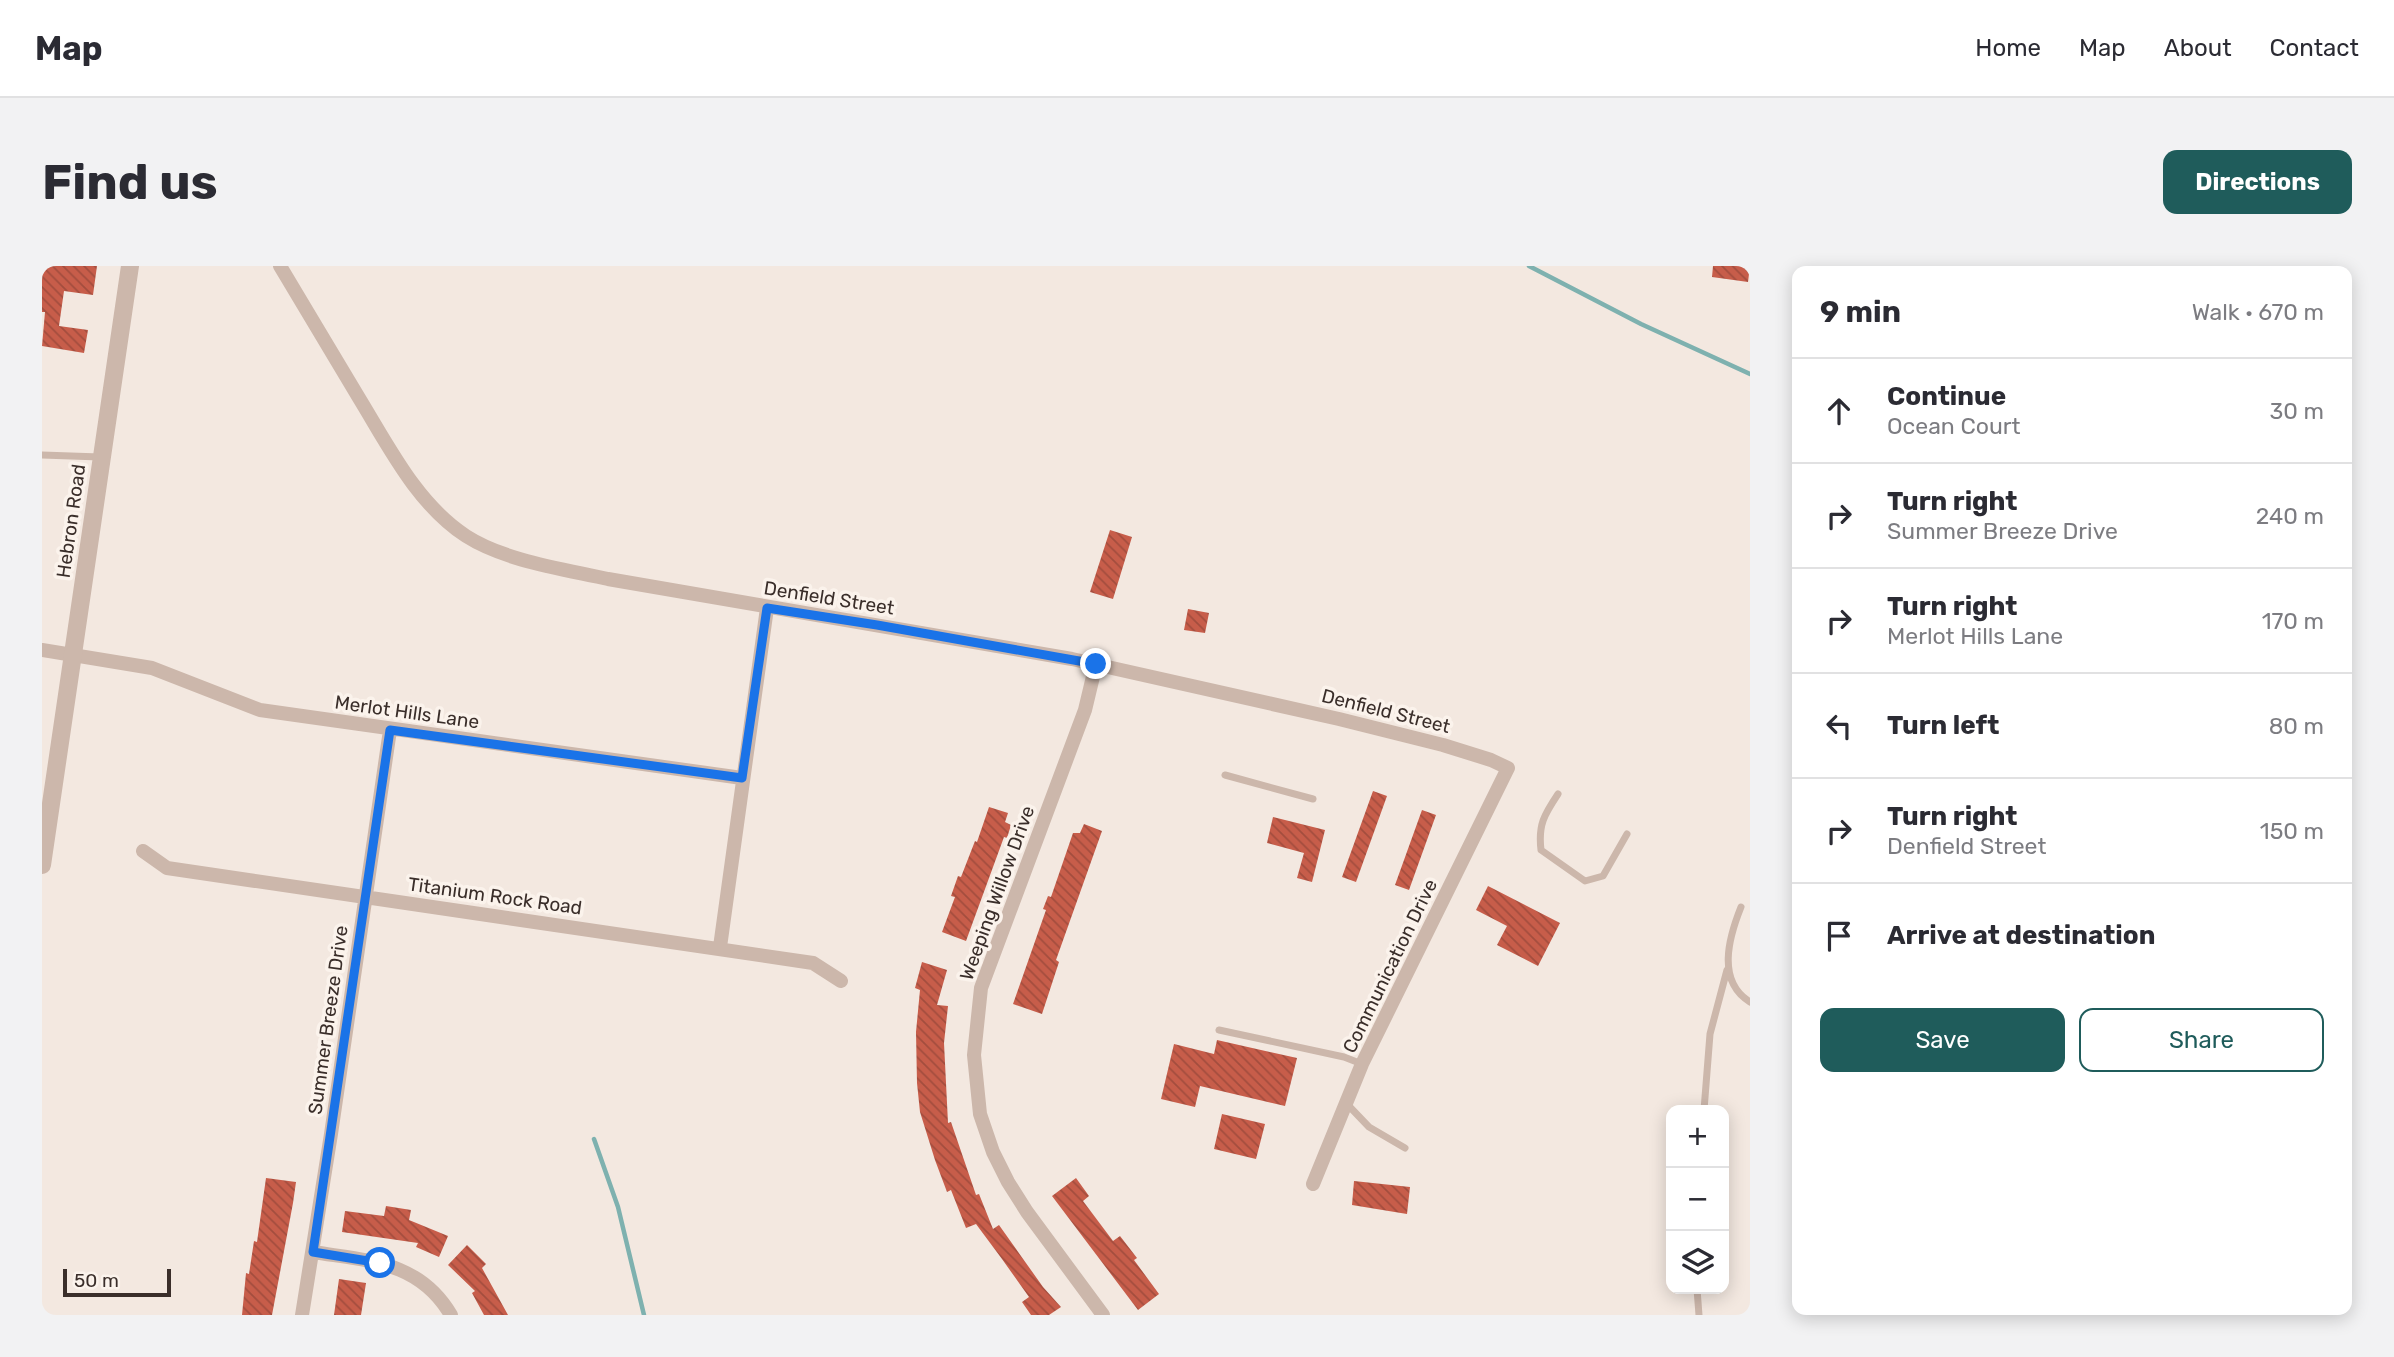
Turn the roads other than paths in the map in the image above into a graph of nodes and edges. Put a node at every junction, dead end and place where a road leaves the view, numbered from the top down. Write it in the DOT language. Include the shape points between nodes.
graph roads {
  1 [pos="130,266"];
  2 [pos="280,266"];
  3 [pos="42,456"];
  4 [pos="101,457"];
  5 [pos="767,608"];
  6 [pos="42,650"];
  7 [pos="73,654"];
  8 [pos="1096,664"];
  9 [pos="390,730"];
  10 [pos="1508,768"];
  11 [pos="1225,775"];
  12 [pos="742,778"];
  13 [pos="1558,794"];
  14 [pos="1313,799"];
  15 [pos="1627,834"];
  16 [pos="143,851"];
  17 [pos="42,865"];
  18 [pos="366,896"];
  19 [pos="1741,907"];
  20 [pos="720,947"];
  21 [pos="1727,970"];
  22 [pos="841,981"];
  23 [pos="1750,1002"];
  24 [pos="1219,1030"];
  25 [pos="1362,1064"];
  26 [pos="1346,1104"];
  27 [pos="1704,1105"];
  28 [pos="1405,1148"];
  29 [pos="1313,1184"];
  30 [pos="313,1252"];
  31 [pos="1697,1294"];
  32 [pos="1097,1313"];
  33 [pos="302,1315"];
  34 [pos="451,1315"];
  35 [pos="1699,1315"];
  1 -- 4 [label="street, Hebron Road"];
  2 -- 5 [label="street, Denfield Street" via="391,451 430,505 466,536 538,563"];
  3 -- 4 [label="lane"];
  4 -- 7 [label="street, Hebron Road"];
  5 -- 8 [label="street, Denfield Street"];
  5 -- 12 [label="street"];
  6 -- 7 [label="street, Merlot Hills Lane"];
  7 -- 9 [label="street, Merlot Hills Lane" via="152,668 260,710"];
  7 -- 17 [label="street, Hebron Road"];
  8 -- 10 [label="street, Denfield Street" via="1443,744"];
  8 -- 32 [label="street, Weeping Willow Drive" via="1085,710 981,988 974,1055 980,1114 993,1152 1027,1212"];
  9 -- 12 [label="street, Merlot Hills Lane"];
  9 -- 18 [label="street, Summer Breeze Drive"];
  10 -- 25 [label="street, Communication Drive"];
  11 -- 14 [label="lane"];
  12 -- 20 [label="street"];
  13 -- 15 [label="lane" via="1539,832 1541,850 1585,881 1603,876"];
  16 -- 18 [label="street, Titanium Rock Road" via="167,868"];
  18 -- 20 [label="street, Titanium Rock Road"];
  18 -- 30 [label="street, Summer Breeze Drive"];
  19 -- 21 [label="lane" via="1731,932"];
  20 -- 22 [label="street, Titanium Rock Road" via="813,962"];
  21 -- 23 [label="lane" via="1742,997"];
  21 -- 27 [label="lane" via="1710,1034"];
  24 -- 25 [label="lane"];
  25 -- 26 [label="street, Communication Drive"];
  26 -- 28 [label="lane" via="1369,1126"];
  26 -- 29 [label="street, Communication Drive"];
  30 -- 33 [label="street, Summer Breeze Drive"];
  30 -- 34 [label="street" via="406,1272 435,1292"];
  31 -- 35 [label="lane"];
}
